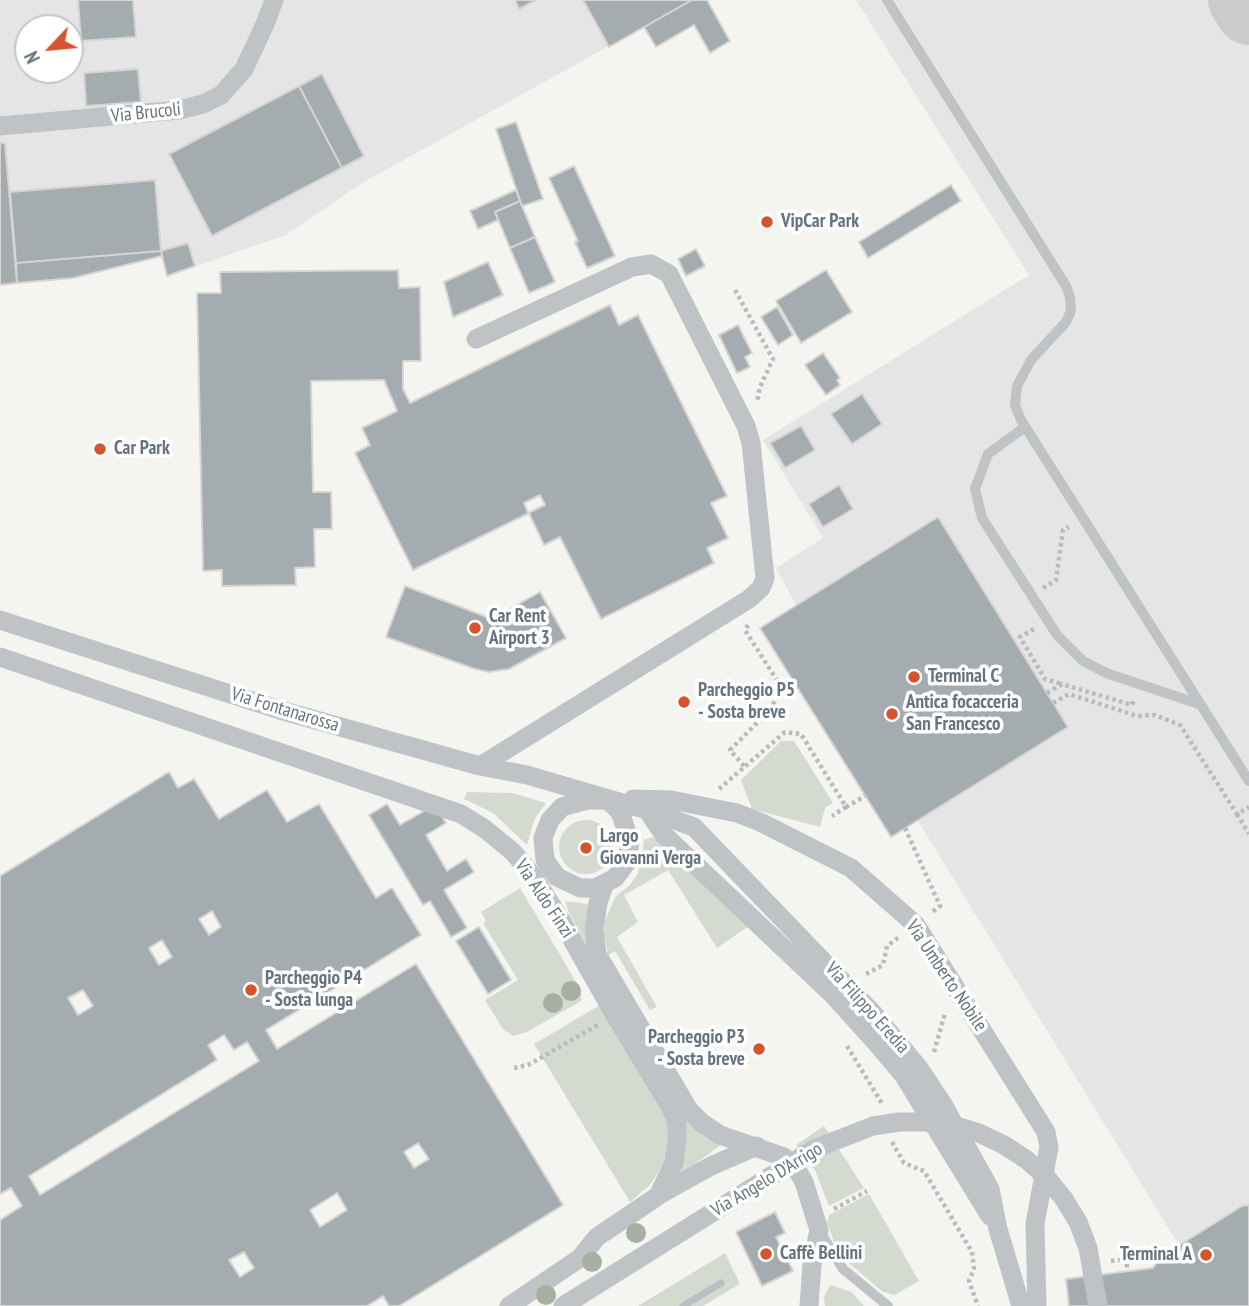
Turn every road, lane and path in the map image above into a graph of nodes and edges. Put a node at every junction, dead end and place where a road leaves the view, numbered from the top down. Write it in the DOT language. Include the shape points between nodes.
graph roads {
  1 [pos="274,0"];
  2 [pos="887,0"];
  3 [pos="0,126"];
  4 [pos="735,290"];
  5 [pos="476,339"];
  6 [pos="756,407"];
  7 [pos="1025,427"];
  8 [pos="0,620"];
  9 [pos="751,620"];
  10 [pos="0,657"];
  11 [pos="1053,703"];
  12 [pos="1199,704"];
  13 [pos="480,766"];
  14 [pos="744,766"];
  15 [pos="1249,781"];
  16 [pos="865,796"];
  17 [pos="608,800"];
  18 [pos="846,807"];
  19 [pos="1249,807"];
  20 [pos="715,808"];
  21 [pos="647,810"];
  22 [pos="1237,814"];
  23 [pos="832,816"];
  24 [pos="905,828"];
  25 [pos="1249,834"];
  26 [pos="533,876"];
  27 [pos="557,877"];
  28 [pos="604,885"];
  29 [pos="940,906"];
  30 [pos="561,920"];
  31 [pos="916,925"];
  32 [pos="847,985"];
  33 [pos="964,1000"];
  34 [pos="841,1035"];
  35 [pos="919,1068"];
  36 [pos="886,1115"];
  37 [pos="886,1131"];
  38 [pos="757,1146"];
  39 [pos="867,1191"];
  40 [pos="658,1196"];
  41 [pos="822,1222"];
  42 [pos="998,1229"];
  43 [pos="1100,1269"];
  44 [pos="1127,1271"];
  45 [pos="509,1306"];
  46 [pos="563,1306"];
  47 [pos="809,1306"];
  48 [pos="888,1306"];
  49 [pos="978,1306"];
  50 [pos="1021,1306"];
  51 [pos="1037,1306"];
  52 [pos="1098,1306"];
  1 -- 3 [label="street, Via Brucoli" via="244,69 221,95 203,104"];
  2 -- 7 [label="lane" via="1070,298 1066,322 1031,360 1017,386 1015,405"];
  4 -- 6 [label="path" via="773,359"];
  5 -- 13 [label="street" via="632,267 651,264 669,274 746,426 765,578 749,599"];
  7 -- 12 [label="lane"];
  7 -- 12 [label="lane" via="988,454 975,489 982,518 1057,635 1083,661"];
  8 -- 13 [label="street, Via Fontanarossa" via="280,710"];
  9 -- 14 [label="path" via="745,630 783,690 730,750"];
  10 -- 26 [label="street, Via Aldo Finzi" via="461,814 513,852"];
  11 -- 22 [label="path" via="1069,694 1180,724"];
  12 -- 15 [label="lane"];
  13 -- 17 [label="street, Via Fontanarossa"];
  14 -- 18 [label="path" via="785,732 801,734"];
  14 -- 20 [label="path" via="719,788"];
  16 -- 18 [label="path"];
  17 -- 20 [label="street, Via Umberto Nobile" via="671,800"];
  17 -- 21 [label="street, Via Filippo Eredia"];
  17 -- 27 [label="street" via="562,807 550,820 542,848"];
  17 -- 28 [label="street" via="620,812 631,841 624,868"];
  18 -- 23 [label="path"];
  19 -- 22 [label="path"];
  20 -- 31 [label="street, Via Umberto Nobile" via="761,822 851,867"];
  21 -- 32 [label="street, Via Filippo Eredia" via="694,827"];
  21 -- 42 [label="street" via="664,835 832,994 904,1076"];
  22 -- 25 [label="path"];
  24 -- 29 [label="path"];
  26 -- 27 [label="street"];
  26 -- 30 [label="street, Via Aldo Finzi"];
  27 -- 28 [label="street" via="580,888"];
  27 -- 30 [label="street"];
  28 -- 38 [label="street, Via Aldo Finzi" via="594,930 600,963 689,1110 720,1135"];
  30 -- 40 [label="street, Via Aldo Finzi" via="674,1115 677,1150"];
  31 -- 32 [label="path" via="887,946 883,965"];
  31 -- 33 [label="street, Via Umberto Nobile"];
  32 -- 35 [label="street, Via Filippo Eredia"];
  33 -- 35 [label="path" via="946,1012 931,1060"];
  33 -- 51 [label="street, Via Umberto Nobile" via="1046,1132 1049,1147 1035,1224"];
  34 -- 36 [label="path"];
  35 -- 42 [label="street, Via Filippo Eredia" via="990,1189"];
  37 -- 49 [label="path" via="904,1163 924,1171 972,1252 970,1281"];
  38 -- 40 [label="street"];
  38 -- 41 [label="street, Via Aldo Finzi" via="784,1157 797,1170"];
  39 -- 41 [label="path"];
  40 -- 45 [label="street" via="597,1237 580,1258"];
  41 -- 47 [label="street"];
  41 -- 48 [label="lane" via="843,1269"];
  42 -- 50 [label="street, Via Filippo Eredia"];
  43 -- 44 [label="path" via="1126,1259"];
  43 -- 46 [label="street, Via Angelo D'Arrigo" via="1064,1199 1027,1160 979,1133 953,1125 899,1122 873,1126 814,1149"];
  43 -- 52 [label="street, Via Angelo D'Arrigo"];
}
